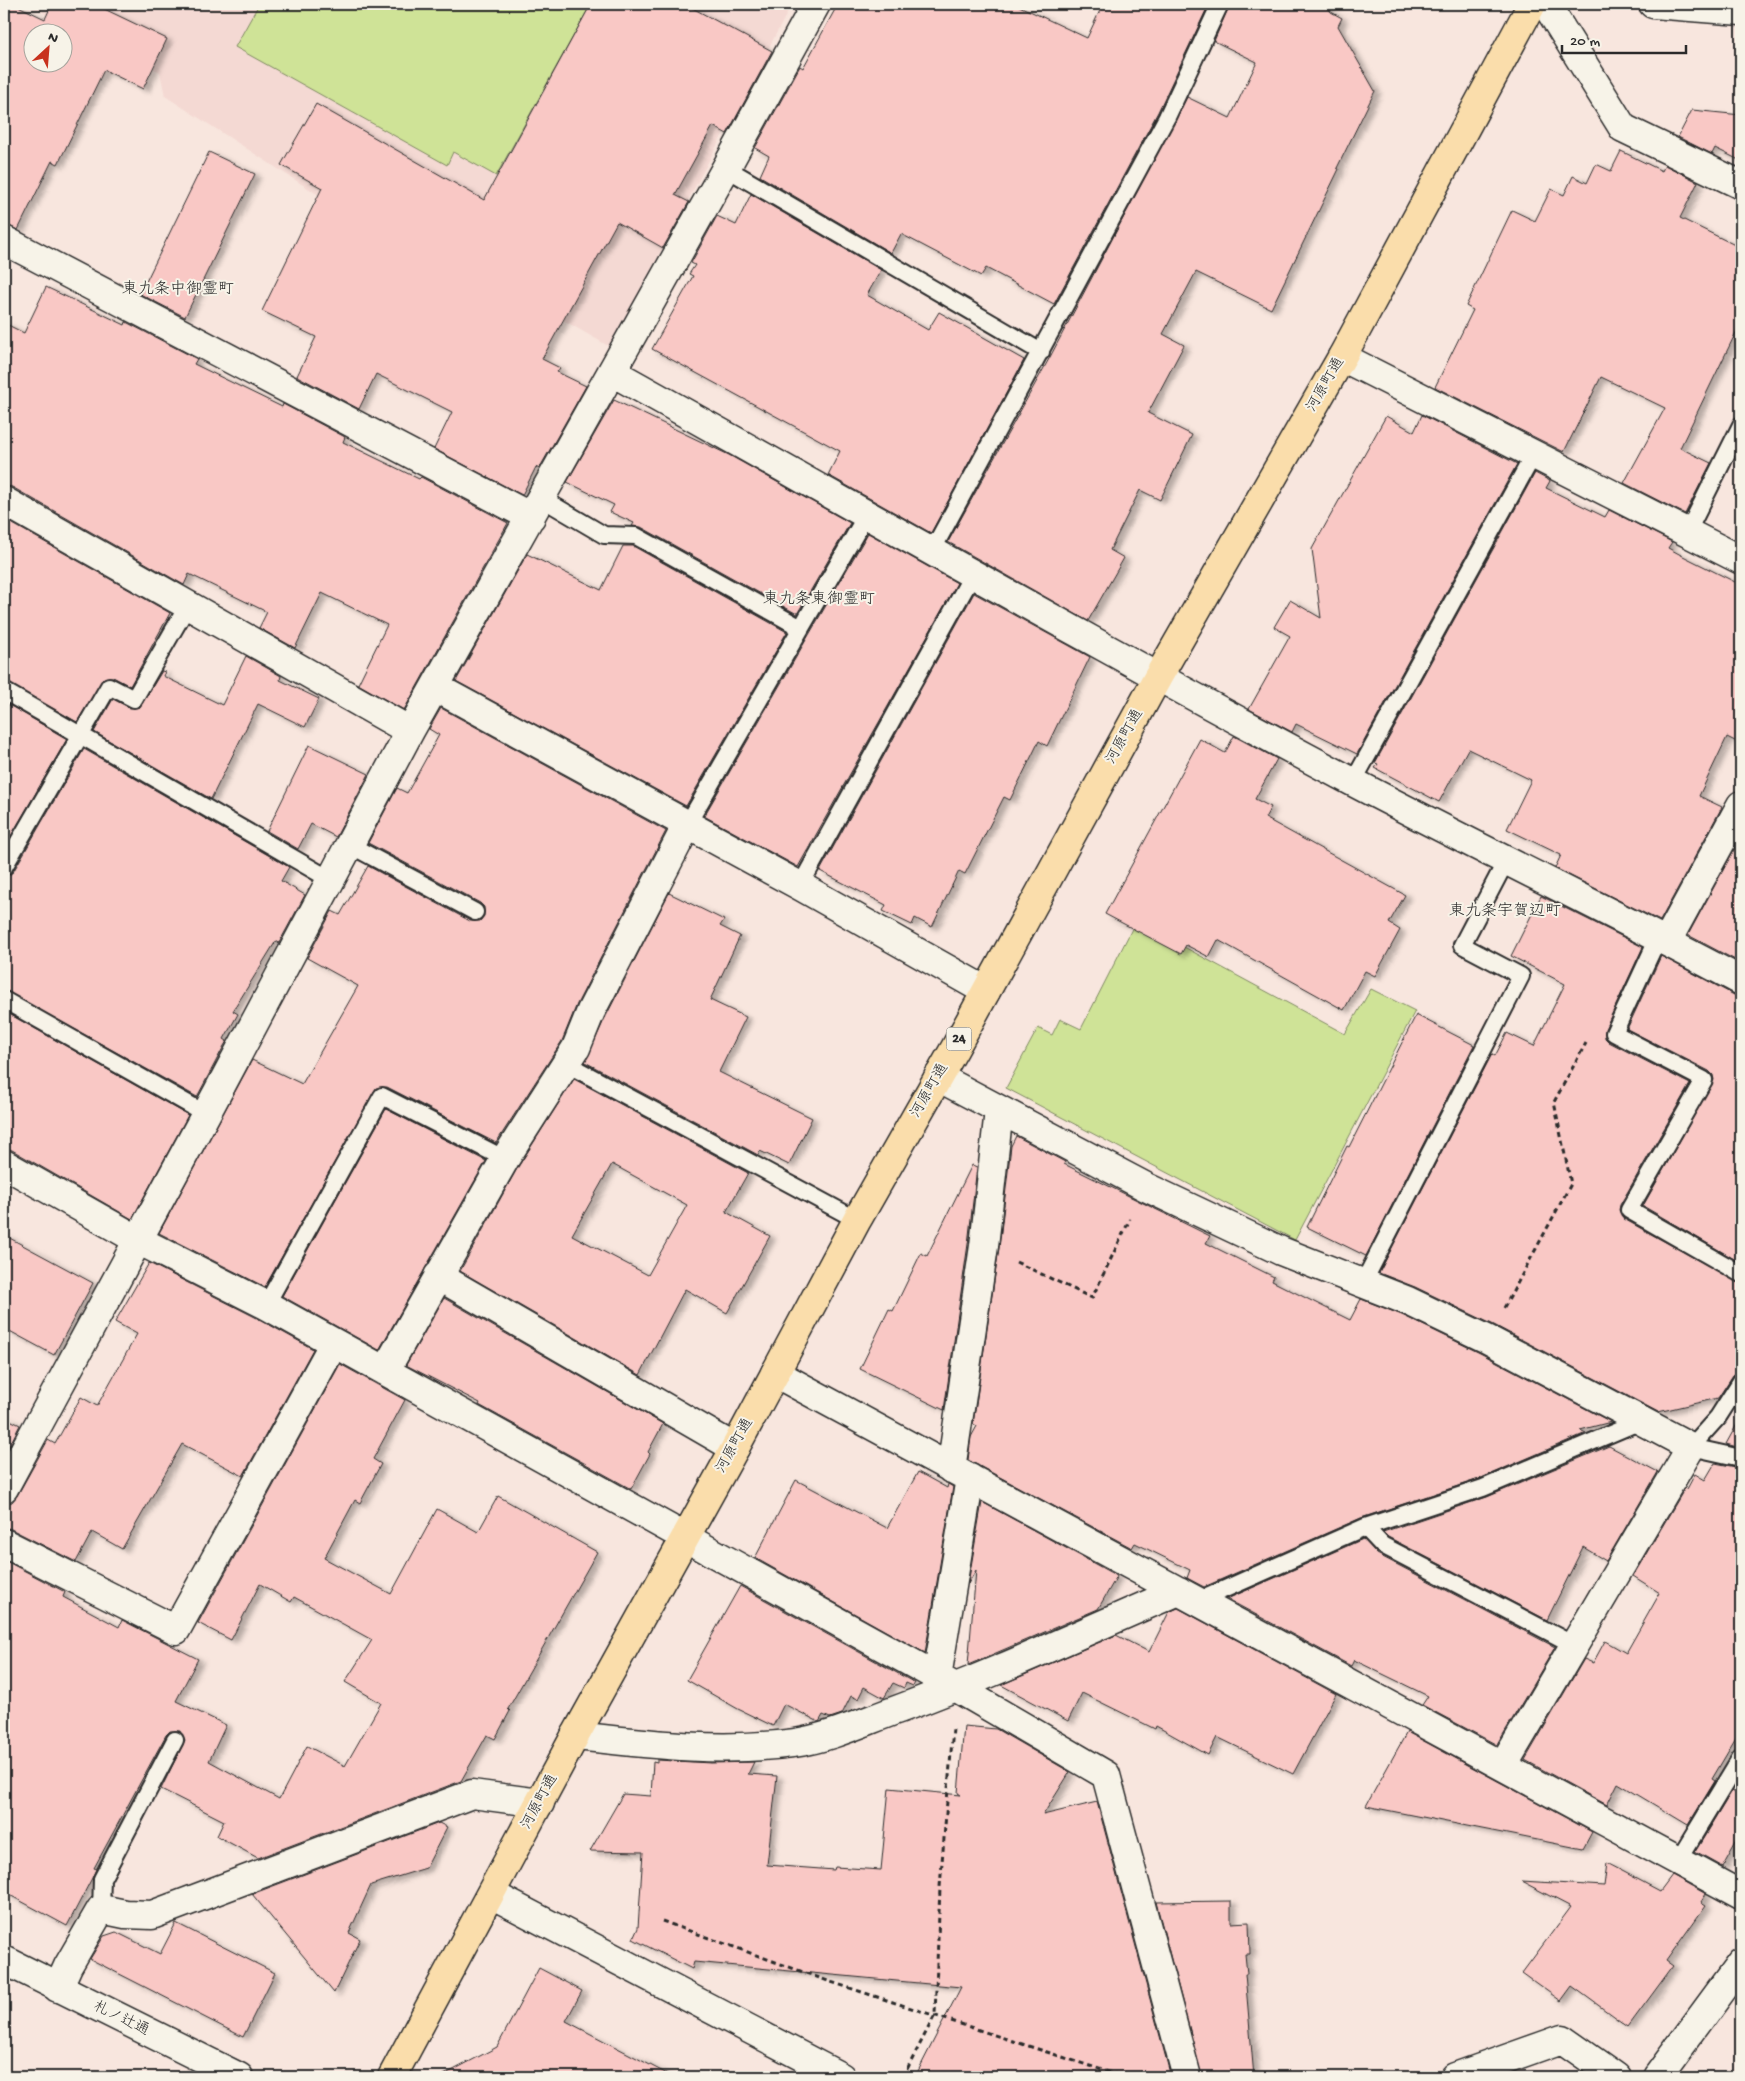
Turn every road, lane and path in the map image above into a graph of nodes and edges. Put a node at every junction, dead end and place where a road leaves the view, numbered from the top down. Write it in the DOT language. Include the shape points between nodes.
graph roads {
  1 [pos="816,4"];
  2 [pos="1220,4"];
  3 [pos="1532,4"];
  4 [pos="1546,4"];
  5 [pos="1653,4"];
  6 [pos="1741,12"];
  7 [pos="726,168"];
  8 [pos="1741,185"];
  9 [pos="4,240"];
  10 [pos="1041,352"];
  11 [pos="1342,357"];
  12 [pos="612,372"];
  13 [pos="1741,425"];
  14 [pos="1534,454"];
  15 [pos="4,501"];
  16 [pos="536,508"];
  17 [pos="867,514"];
  18 [pos="1687,532"];
  19 [pos="932,551"];
  20 [pos="1741,560"];
  21 [pos="973,574"];
  22 [pos="188,605"];
  23 [pos="801,628"];
  24 [pos="1158,678"];
  25 [pos="434,687"];
  26 [pos="4,691"];
  27 [pos="410,731"];
  28 [pos="81,736"];
  29 [pos="1353,782"];
  30 [pos="1741,805"];
  31 [pos="687,825"];
  32 [pos="350,845"];
  33 [pos="1506,861"];
  34 [pos="4,867"];
  35 [pos="331,880"];
  36 [pos="800,886"];
  37 [pos="475,912"];
  38 [pos="1663,939"];
  39 [pos="1741,981"];
  40 [pos="986,991"];
  41 [pos="4,1000"];
  42 [pos="1614,1032"];
  43 [pos="567,1064"];
  44 [pos="938,1077"];
  45 [pos="999,1110"];
  46 [pos="206,1114"];
  47 [pos="505,1159"];
  48 [pos="4,1164"];
  49 [pos="1146,1187"];
  50 [pos="857,1220"];
  51 [pos="138,1240"];
  52 [pos="984,1246"];
  53 [pos="1741,1274"];
  54 [pos="438,1276"];
  55 [pos="1363,1282"];
  56 [pos="266,1305"];
  57 [pos="1486,1339"];
  58 [pos="334,1343"];
  59 [pos="385,1370"];
  60 [pos="775,1373"];
  61 [pos="1741,1381"];
  62 [pos="1641,1421"];
  63 [pos="1691,1447"];
  64 [pos="735,1448"];
  65 [pos="1741,1458"];
  66 [pos="960,1474"];
  67 [pos="4,1488"];
  68 [pos="1366,1527"];
  69 [pos="684,1537"];
  70 [pos="4,1543"];
  71 [pos="1188,1596"];
  72 [pos="1574,1645"];
  73 [pos="947,1682"];
  74 [pos="575,1736"];
  75 [pos="175,1740"];
  76 [pos="1741,1757"];
  77 [pos="1503,1766"];
  78 [pos="540,1803"];
  79 [pos="1678,1861"];
  80 [pos="491,1894"];
  81 [pos="1741,1895"];
  82 [pos="101,1908"];
  83 [pos="662,1921"];
  84 [pos="4,1960"];
  85 [pos="1741,1963"];
  86 [pos="58,1988"];
  87 [pos="935,2014"];
  88 [pos="240,2077"];
  89 [pos="392,2077"];
  90 [pos="841,2077"];
  91 [pos="903,2077"];
  92 [pos="1124,2077"];
  93 [pos="1188,2077"];
  94 [pos="1455,2077"];
  95 [pos="1616,2077"];
  96 [pos="1656,2077"];
  1 -- 7 [label="street"];
  2 -- 10 [label="lane" via="1167,117"];
  3 -- 11 [label="highway, 河原町通 / 24"];
  4 -- 8 [label="street" via="1623,128"];
  5 -- 6 [label="street"];
  7 -- 10 [label="lane"];
  7 -- 12 [label="street"];
  9 -- 16 [label="street"];
  10 -- 19 [label="lane"];
  11 -- 14 [label="street"];
  11 -- 24 [label="highway, 河原町通 / 24"];
  12 -- 16 [label="street"];
  12 -- 17 [label="street"];
  13 -- 18 [label="lane"];
  14 -- 18 [label="street"];
  14 -- 29 [label="lane"];
  15 -- 22 [label="street"];
  16 -- 23 [label="lane" via="604,535 636,536"];
  16 -- 25 [label="street"];
  17 -- 19 [label="street"];
  17 -- 23 [label="lane"];
  18 -- 20 [label="street"];
  19 -- 21 [label="street"];
  21 -- 24 [label="street"];
  21 -- 36 [label="lane"];
  22 -- 27 [label="street"];
  22 -- 28 [label="lane" via="134,699 109,686"];
  23 -- 31 [label="lane"];
  24 -- 29 [label="street"];
  24 -- 40 [label="highway, 河原町通 / 24"];
  25 -- 27 [label="street"];
  25 -- 31 [label="street"];
  26 -- 28 [label="lane"];
  27 -- 32 [label="street"];
  28 -- 34 [label="lane"];
  28 -- 35 [label="lane"];
  29 -- 33 [label="street"];
  30 -- 38 [label="street"];
  31 -- 36 [label="street"];
  31 -- 43 [label="street"];
  32 -- 35 [label="street"];
  32 -- 37 [label="lane"];
  33 -- 38 [label="street"];
  33 -- 55 [label="lane" via="1462,945 1521,976"];
  35 -- 46 [label="street"];
  36 -- 40 [label="street"];
  38 -- 39 [label="street"];
  38 -- 42 [label="lane"];
  40 -- 44 [label="highway, 河原町通 / 24"];
  41 -- 46 [label="lane"];
  42 -- 53 [label="lane" via="1704,1080 1629,1210"];
  42 -- 57 [label="path" via="1595,1027 1554,1102 1571,1184"];
  43 -- 47 [label="street"];
  43 -- 50 [label="lane"];
  44 -- 45 [label="street"];
  44 -- 50 [label="highway, 河原町通 / 24"];
  45 -- 49 [label="street"];
  45 -- 52 [label="street"];
  46 -- 51 [label="street"];
  47 -- 54 [label="street"];
  47 -- 56 [label="lane" via="382,1096"];
  48 -- 51 [label="street"];
  49 -- 52 [label="path" via="1092,1298"];
  49 -- 55 [label="street" via="1281,1251"];
  50 -- 60 [label="highway, 河原町通 / 24"];
  51 -- 56 [label="street"];
  51 -- 67 [label="street"];
  52 -- 66 [label="street"];
  54 -- 59 [label="street"];
  54 -- 64 [label="street"];
  55 -- 57 [label="street"];
  56 -- 58 [label="street"];
  57 -- 62 [label="street"];
  58 -- 59 [label="street"];
  58 -- 70 [label="street" via="176,1630"];
  59 -- 69 [label="street"];
  60 -- 64 [label="highway, 河原町通 / 24"];
  60 -- 66 [label="street"];
  61 -- 63 [label="lane" via="1718,1418"];
  62 -- 63 [label="street"];
  62 -- 68 [label="lane" via="1483,1488"];
  63 -- 65 [label="lane"];
  63 -- 72 [label="street"];
  64 -- 69 [label="highway, 河原町通 / 24"];
  66 -- 71 [label="street"];
  66 -- 73 [label="street"];
  68 -- 71 [label="lane"];
  68 -- 72 [label="lane" via="1382,1546"];
  69 -- 73 [label="street"];
  69 -- 74 [label="highway, 河原町通 / 24"];
  71 -- 73 [label="street"];
  71 -- 77 [label="street"];
  72 -- 77 [label="street"];
  73 -- 74 [label="street" via="837,1731 796,1742 723,1748"];
  73 -- 87 [label="path"];
  73 -- 93 [label="street" via="1106,1775"];
  74 -- 78 [label="highway, 河原町通 / 24"];
  75 -- 82 [label="lane" via="102,1879"];
  76 -- 79 [label="lane"];
  77 -- 79 [label="street"];
  78 -- 80 [label="highway, 河原町通 / 24"];
  78 -- 82 [label="street" via="472,1794 152,1915 125,1914"];
  79 -- 81 [label="street"];
  80 -- 89 [label="highway, 河原町通 / 24"];
  80 -- 90 [label="street"];
  82 -- 86 [label="street"];
  83 -- 87 [label="path" via="828,1981"];
  84 -- 86 [label="street, 札ノ辻通"];
  85 -- 96 [label="street"];
  86 -- 88 [label="street, 札ノ辻通"];
  87 -- 91 [label="path"];
  87 -- 92 [label="path"];
  94 -- 95 [label="street" via="1562,2038"];
}
